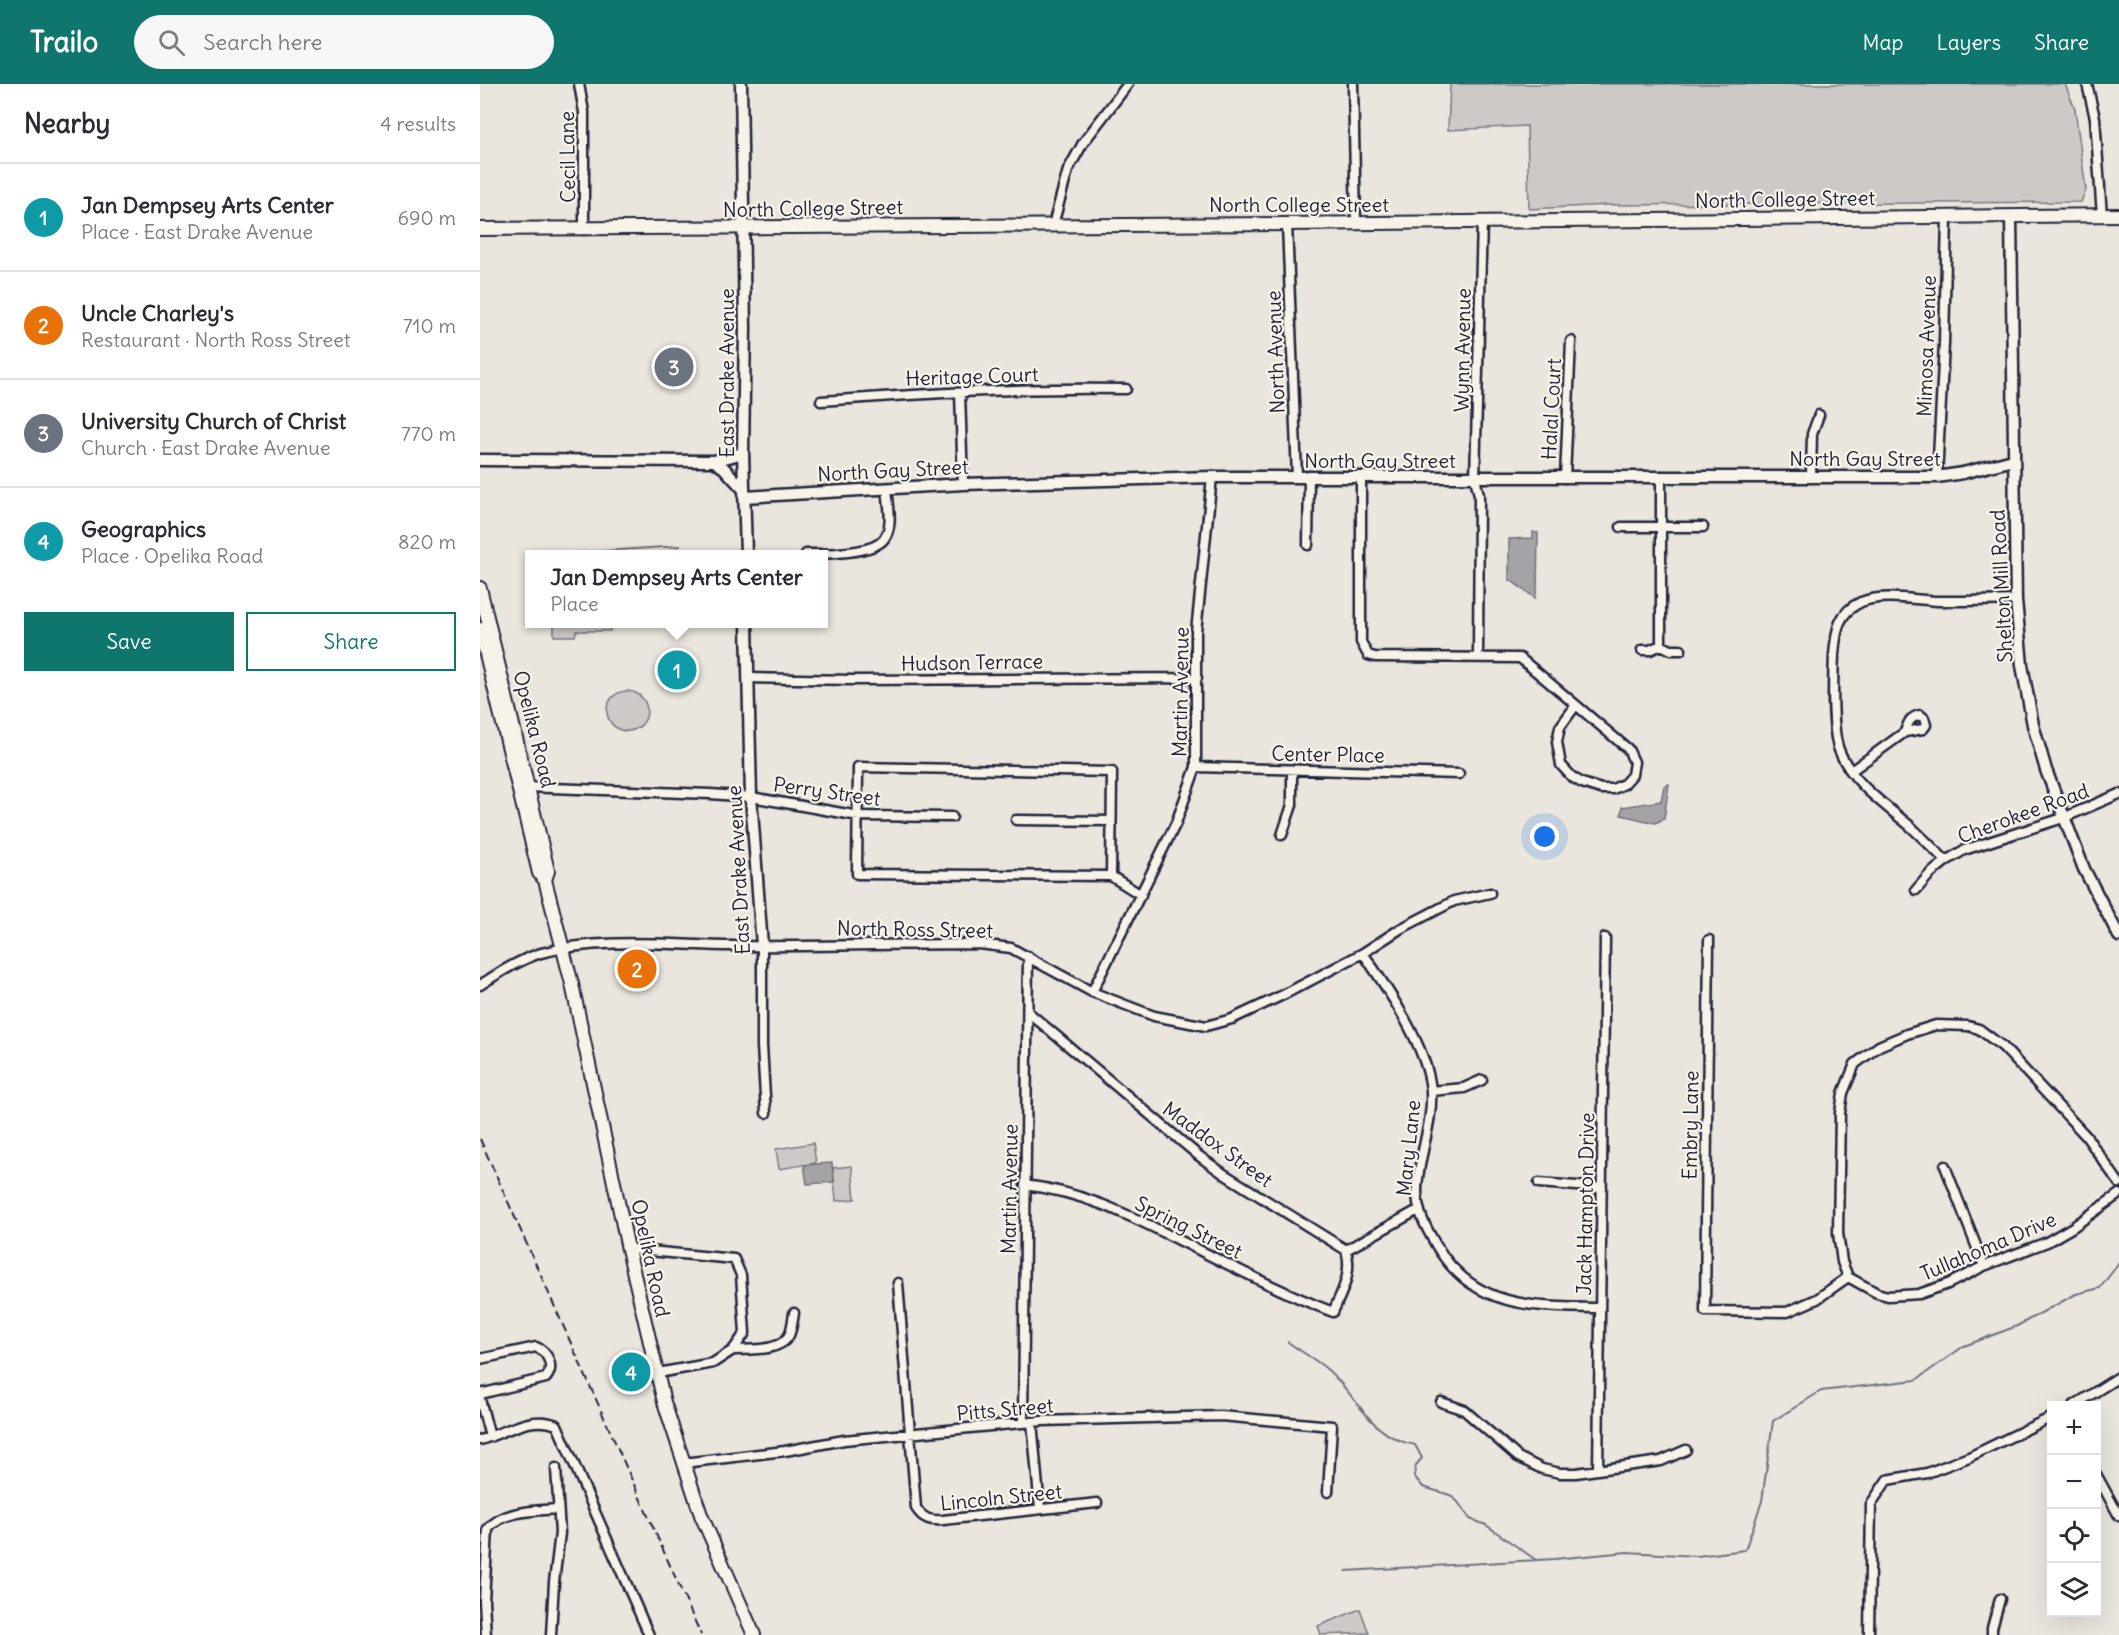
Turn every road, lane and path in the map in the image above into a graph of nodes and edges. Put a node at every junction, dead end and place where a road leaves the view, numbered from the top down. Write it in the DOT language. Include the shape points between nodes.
graph roads {
  1 [pos="579,84"];
  2 [pos="741,84"];
  3 [pos="1128,84"];
  4 [pos="1353,84"];
  5 [pos="2087,84"];
  6 [pos="2119,215"];
  7 [pos="2011,216"];
  8 [pos="2102,216"];
  9 [pos="1947,217"];
  10 [pos="1482,222"];
  11 [pos="1287,224"];
  12 [pos="1356,224"];
  13 [pos="1053,225"];
  14 [pos="743,228"];
  15 [pos="480,229"];
  16 [pos="584,230"];
  17 [pos="1571,341"];
  18 [pos="1126,389"];
  19 [pos="960,393"];
  20 [pos="821,400"];
  21 [pos="1819,415"];
  22 [pos="743,453"];
  23 [pos="480,460"];
  24 [pos="2013,460"];
  25 [pos="714,461"];
  26 [pos="1811,476"];
  27 [pos="1212,477"];
  28 [pos="1297,477"];
  29 [pos="1661,477"];
  30 [pos="1937,477"];
  31 [pos="1309,478"];
  32 [pos="1360,478"];
  33 [pos="1475,478"];
  34 [pos="1565,478"];
  35 [pos="963,484"];
  36 [pos="887,488"];
  37 [pos="744,494"];
  38 [pos="1621,527"];
  39 [pos="1661,527"];
  40 [pos="1702,527"];
  41 [pos="1308,545"];
  42 [pos="746,550"];
  43 [pos="828,553"];
  44 [pos="480,588"];
  45 [pos="2016,600"];
  46 [pos="747,628"];
  47 [pos="480,629"];
  48 [pos="1661,645"];
  49 [pos="1642,650"];
  50 [pos="1681,650"];
  51 [pos="1478,657"];
  52 [pos="748,678"];
  53 [pos="1197,678"];
  54 [pos="1576,705"];
  55 [pos="1905,732"];
  56 [pos="1196,767"];
  57 [pos="1292,770"];
  58 [pos="1851,771"];
  59 [pos="1459,774"];
  60 [pos="524,787"];
  61 [pos="2119,794"];
  62 [pos="751,797"];
  63 [pos="859,816"];
  64 [pos="951,818"];
  65 [pos="2063,818"];
  66 [pos="1016,820"];
  67 [pos="1111,821"];
  68 [pos="1282,835"];
  69 [pos="1946,861"];
  70 [pos="1111,876"];
  71 [pos="1916,890"];
  72 [pos="1490,893"];
  73 [pos="1141,895"];
  74 [pos="2119,936"];
  75 [pos="1605,938"];
  76 [pos="1709,940"];
  77 [pos="762,946"];
  78 [pos="562,948"];
  79 [pos="1363,953"];
  80 [pos="1028,956"];
  81 [pos="480,985"];
  82 [pos="1092,992"];
  83 [pos="1028,1012"];
  84 [pos="1482,1080"];
  85 [pos="1431,1091"];
  86 [pos="766,1113"];
  87 [pos="1945,1166"];
  88 [pos="1539,1183"];
  89 [pos="2119,1183"];
  90 [pos="1025,1185"];
  91 [pos="1602,1188"];
  92 [pos="2119,1194"];
  93 [pos="1418,1210"];
  94 [pos="628,1249"];
  95 [pos="1346,1250"];
  96 [pos="1984,1266"];
  97 [pos="1848,1277"];
  98 [pos="898,1283"];
  99 [pos="1600,1308"];
  100 [pos="794,1313"];
  101 [pos="733,1350"];
  102 [pos="480,1359"];
  103 [pos="658,1373"];
  104 [pos="2119,1377"];
  105 [pos="480,1394"];
  106 [pos="480,1399"];
  107 [pos="2081,1401"];
  108 [pos="1441,1402"];
  109 [pos="2047,1419"];
  110 [pos="1028,1423"];
  111 [pos="910,1434"];
  112 [pos="490,1437"];
  113 [pos="480,1440"];
  114 [pos="1686,1450"];
  115 [pos="683,1462"];
  116 [pos="556,1468"];
  117 [pos="1598,1470"];
  118 [pos="2101,1482"];
  119 [pos="1328,1492"];
  120 [pos="1097,1503"];
  121 [pos="558,1509"];
  122 [pos="1040,1509"];
  123 [pos="2119,1516"];
  124 [pos="2000,1599"];
  125 [pos="486,1635"];
  126 [pos="551,1635"];
  127 [pos="649,1635"];
  128 [pos="754,1635"];
  129 [pos="1869,1635"];
  130 [pos="1992,1635"];
  1 -- 16 [label="street, Cecil Lane" via="584,112"];
  2 -- 14 [label="street, East Drake Avenue"];
  3 -- 13 [label="street" via="1083,143 1068,170"];
  4 -- 12 [label="street"];
  5 -- 8 [label="street" via="2096,118"];
  6 -- 8 [label="main road, North College Street"];
  7 -- 8 [label="main road, North College Street"];
  7 -- 9 [label="main road, North College Street"];
  7 -- 24 [label="street, Shelton Mill Road"];
  9 -- 10 [label="main road, North College Street"];
  9 -- 30 [label="street, Mimosa Avenue"];
  10 -- 12 [label="main road, North College Street"];
  10 -- 33 [label="street, Wynn Avenue"];
  11 -- 12 [label="main road, North College Street"];
  11 -- 13 [label="main road, North College Street"];
  11 -- 28 [label="street, North Avenue"];
  13 -- 14 [label="main road, North College Street"];
  14 -- 16 [label="main road, North College Street"];
  14 -- 22 [label="street, East Drake Avenue"];
  15 -- 16 [label="main road, North College Street"];
  17 -- 34 [label="street, Halal Court"];
  18 -- 19 [label="street, Heritage Court"];
  19 -- 20 [label="street, Heritage Court"];
  19 -- 35 [label="street"];
  21 -- 26 [label="street" via="1812,434"];
  22 -- 25 [label="street"];
  22 -- 37 [label="street, East Drake Avenue"];
  23 -- 25 [label="street"];
  24 -- 30 [label="street, North Gay Street"];
  24 -- 45 [label="street, Shelton Mill Road"];
  25 -- 37 [label="street"];
  26 -- 29 [label="street, North Gay Street"];
  26 -- 30 [label="street, North Gay Street"];
  27 -- 28 [label="street, North Gay Street"];
  27 -- 35 [label="street, North Gay Street"];
  27 -- 53 [label="street, Martin Avenue" via="1196,632"];
  28 -- 31 [label="street, North Gay Street"];
  29 -- 34 [label="street, North Gay Street"];
  29 -- 39 [label="street"];
  31 -- 32 [label="street, North Gay Street"];
  31 -- 41 [label="street"];
  32 -- 33 [label="street, North Gay Street"];
  32 -- 51 [label="street" via="1363,649 1375,657"];
  33 -- 34 [label="street, North Gay Street"];
  33 -- 51 [label="street, Wynn Avenue" via="1479,495"];
  35 -- 36 [label="street, North Gay Street"];
  36 -- 37 [label="street, North Gay Street"];
  36 -- 43 [label="street" via="890,519 884,540 875,546"];
  37 -- 42 [label="street, East Drake Avenue"];
  38 -- 39 [label="street"];
  39 -- 40 [label="street"];
  39 -- 48 [label="street"];
  44 -- 60 [label="main road, Opelika Road"];
  45 -- 58 [label="street" via="1878,598 1858,603 1850,610 1837,627 1834,659 1839,748"];
  45 -- 65 [label="street, Shelton Mill Road" via="2033,725"];
  46 -- 52 [label="street, East Drake Avenue"];
  47 -- 60 [label="main road, Opelika Road"];
  48 -- 49 [label="street"];
  48 -- 50 [label="street"];
  51 -- 54 [label="street" via="1520,658"];
  52 -- 53 [label="street, Hudson Terrace"];
  52 -- 62 [label="street, East Drake Avenue"];
  53 -- 56 [label="street, Martin Avenue"];
  54 -- 54 [label="street" via="1628,749 1634,762 1632,775 1624,784 1601,789 1582,783 1561,765 1557,742 1560,727"];
  55 -- 58 [label="street"];
  56 -- 57 [label="street, Center Place"];
  56 -- 73 [label="street, Martin Avenue" via="1176,823"];
  57 -- 59 [label="street, Center Place"];
  57 -- 68 [label="street" via="1292,805"];
  58 -- 69 [label="street"];
  60 -- 62 [label="street, Perry Street"];
  60 -- 78 [label="main road, Opelika Road" via="548,871 545,880"];
  61 -- 65 [label="street, Cherokee Road"];
  62 -- 63 [label="street, Perry Street"];
  62 -- 77 [label="street, East Drake Avenue"];
  63 -- 64 [label="street, Perry Street"];
  63 -- 67 [label="street" via="858,767 1112,772"];
  63 -- 70 [label="street" via="857,874"];
  65 -- 69 [label="street, Cherokee Road" via="1964,850"];
  65 -- 74 [label="street, Shelton Mill Road"];
  66 -- 67 [label="street"];
  67 -- 70 [label="street"];
  69 -- 71 [label="street, Cherokee Road"];
  70 -- 73 [label="street"];
  72 -- 79 [label="street, North Ross Street" via="1454,901"];
  73 -- 82 [label="street, Martin Avenue"];
  75 -- 91 [label="street, Jack Hampton Drive"];
  76 -- 97 [label="street, Embry Lane" via="1705,1311 1787,1312 1817,1299"];
  77 -- 78 [label="street, North Ross Street" via="611,944"];
  77 -- 80 [label="street, North Ross Street" via="979,944 1011,948"];
  77 -- 86 [label="street, East Drake Avenue"];
  78 -- 81 [label="street, North Ross Street" via="538,954"];
  78 -- 94 [label="main road, Opelika Road"];
  79 -- 82 [label="street, North Ross Street" via="1232,1019 1206,1026 1154,1016"];
  79 -- 85 [label="street, Mary Lane" via="1387,987 1414,1040"];
  80 -- 82 [label="street, North Ross Street"];
  80 -- 83 [label="street, Martin Avenue"];
  83 -- 90 [label="street, Martin Avenue"];
  83 -- 95 [label="street, Maddox Street" via="1199,1156"];
  84 -- 85 [label="street" via="1464,1088"];
  85 -- 93 [label="street, Mary Lane" via="1418,1169"];
  87 -- 96 [label="street"];
  88 -- 91 [label="street"];
  89 -- 97 [label="street" via="2086,1136 2003,1047 1979,1029 1936,1025 1907,1034 1880,1046 1856,1064 1842,1093 1838,1233"];
  90 -- 95 [label="street, Spring Street" via="1055,1189 1106,1205 1294,1297 1333,1312 1349,1271"];
  90 -- 110 [label="street, Martin Avenue"];
  91 -- 99 [label="street, Jack Hampton Drive"];
  92 -- 96 [label="street, Tullahoma Drive" via="2047,1242"];
  93 -- 95 [label="street"];
  93 -- 99 [label="street, Mary Lane" via="1438,1250 1457,1273 1480,1290 1507,1302 1537,1307"];
  94 -- 101 [label="street" via="734,1259 741,1275 745,1333"];
  94 -- 103 [label="main road, Opelika Road"];
  96 -- 97 [label="street, Tullahoma Drive" via="1919,1294 1888,1296"];
  98 -- 111 [label="street"];
  99 -- 117 [label="street, Jack Hampton Drive"];
  100 -- 101 [label="street" via="788,1336 778,1345"];
  101 -- 103 [label="street" via="713,1363"];
  102 -- 105 [label="street" via="536,1347 545,1352 550,1373 546,1378"];
  103 -- 115 [label="main road, Opelika Road"];
  104 -- 107 [label="street"];
  106 -- 112 [label="street"];
  108 -- 117 [label="street" via="1464,1410 1518,1457 1542,1469 1568,1473"];
  109 -- 129 [label="street" via="1927,1473 1887,1480 1871,1503"];
  110 -- 111 [label="street, Pitts Street"];
  110 -- 119 [label="street, Pitts Street" via="1221,1416 1332,1426"];
  110 -- 122 [label="street, Martin Avenue"];
  111 -- 115 [label="street, Pitts Street"];
  111 -- 122 [label="street, Lincoln Street" via="916,1508 921,1517 932,1521"];
  112 -- 113 [label="street"];
  112 -- 127 [label="street" via="531,1422 557,1425"];
  114 -- 117 [label="street" via="1661,1461"];
  115 -- 128 [label="main road, Opelika Road" via="701,1515"];
  116 -- 121 [label="street"];
  118 -- 123 [label="street"];
  120 -- 122 [label="street, Lincoln Street"];
  121 -- 125 [label="street" via="504,1517 488,1529"];
  121 -- 126 [label="street" via="560,1533"];
  124 -- 130 [label="street"];
}
